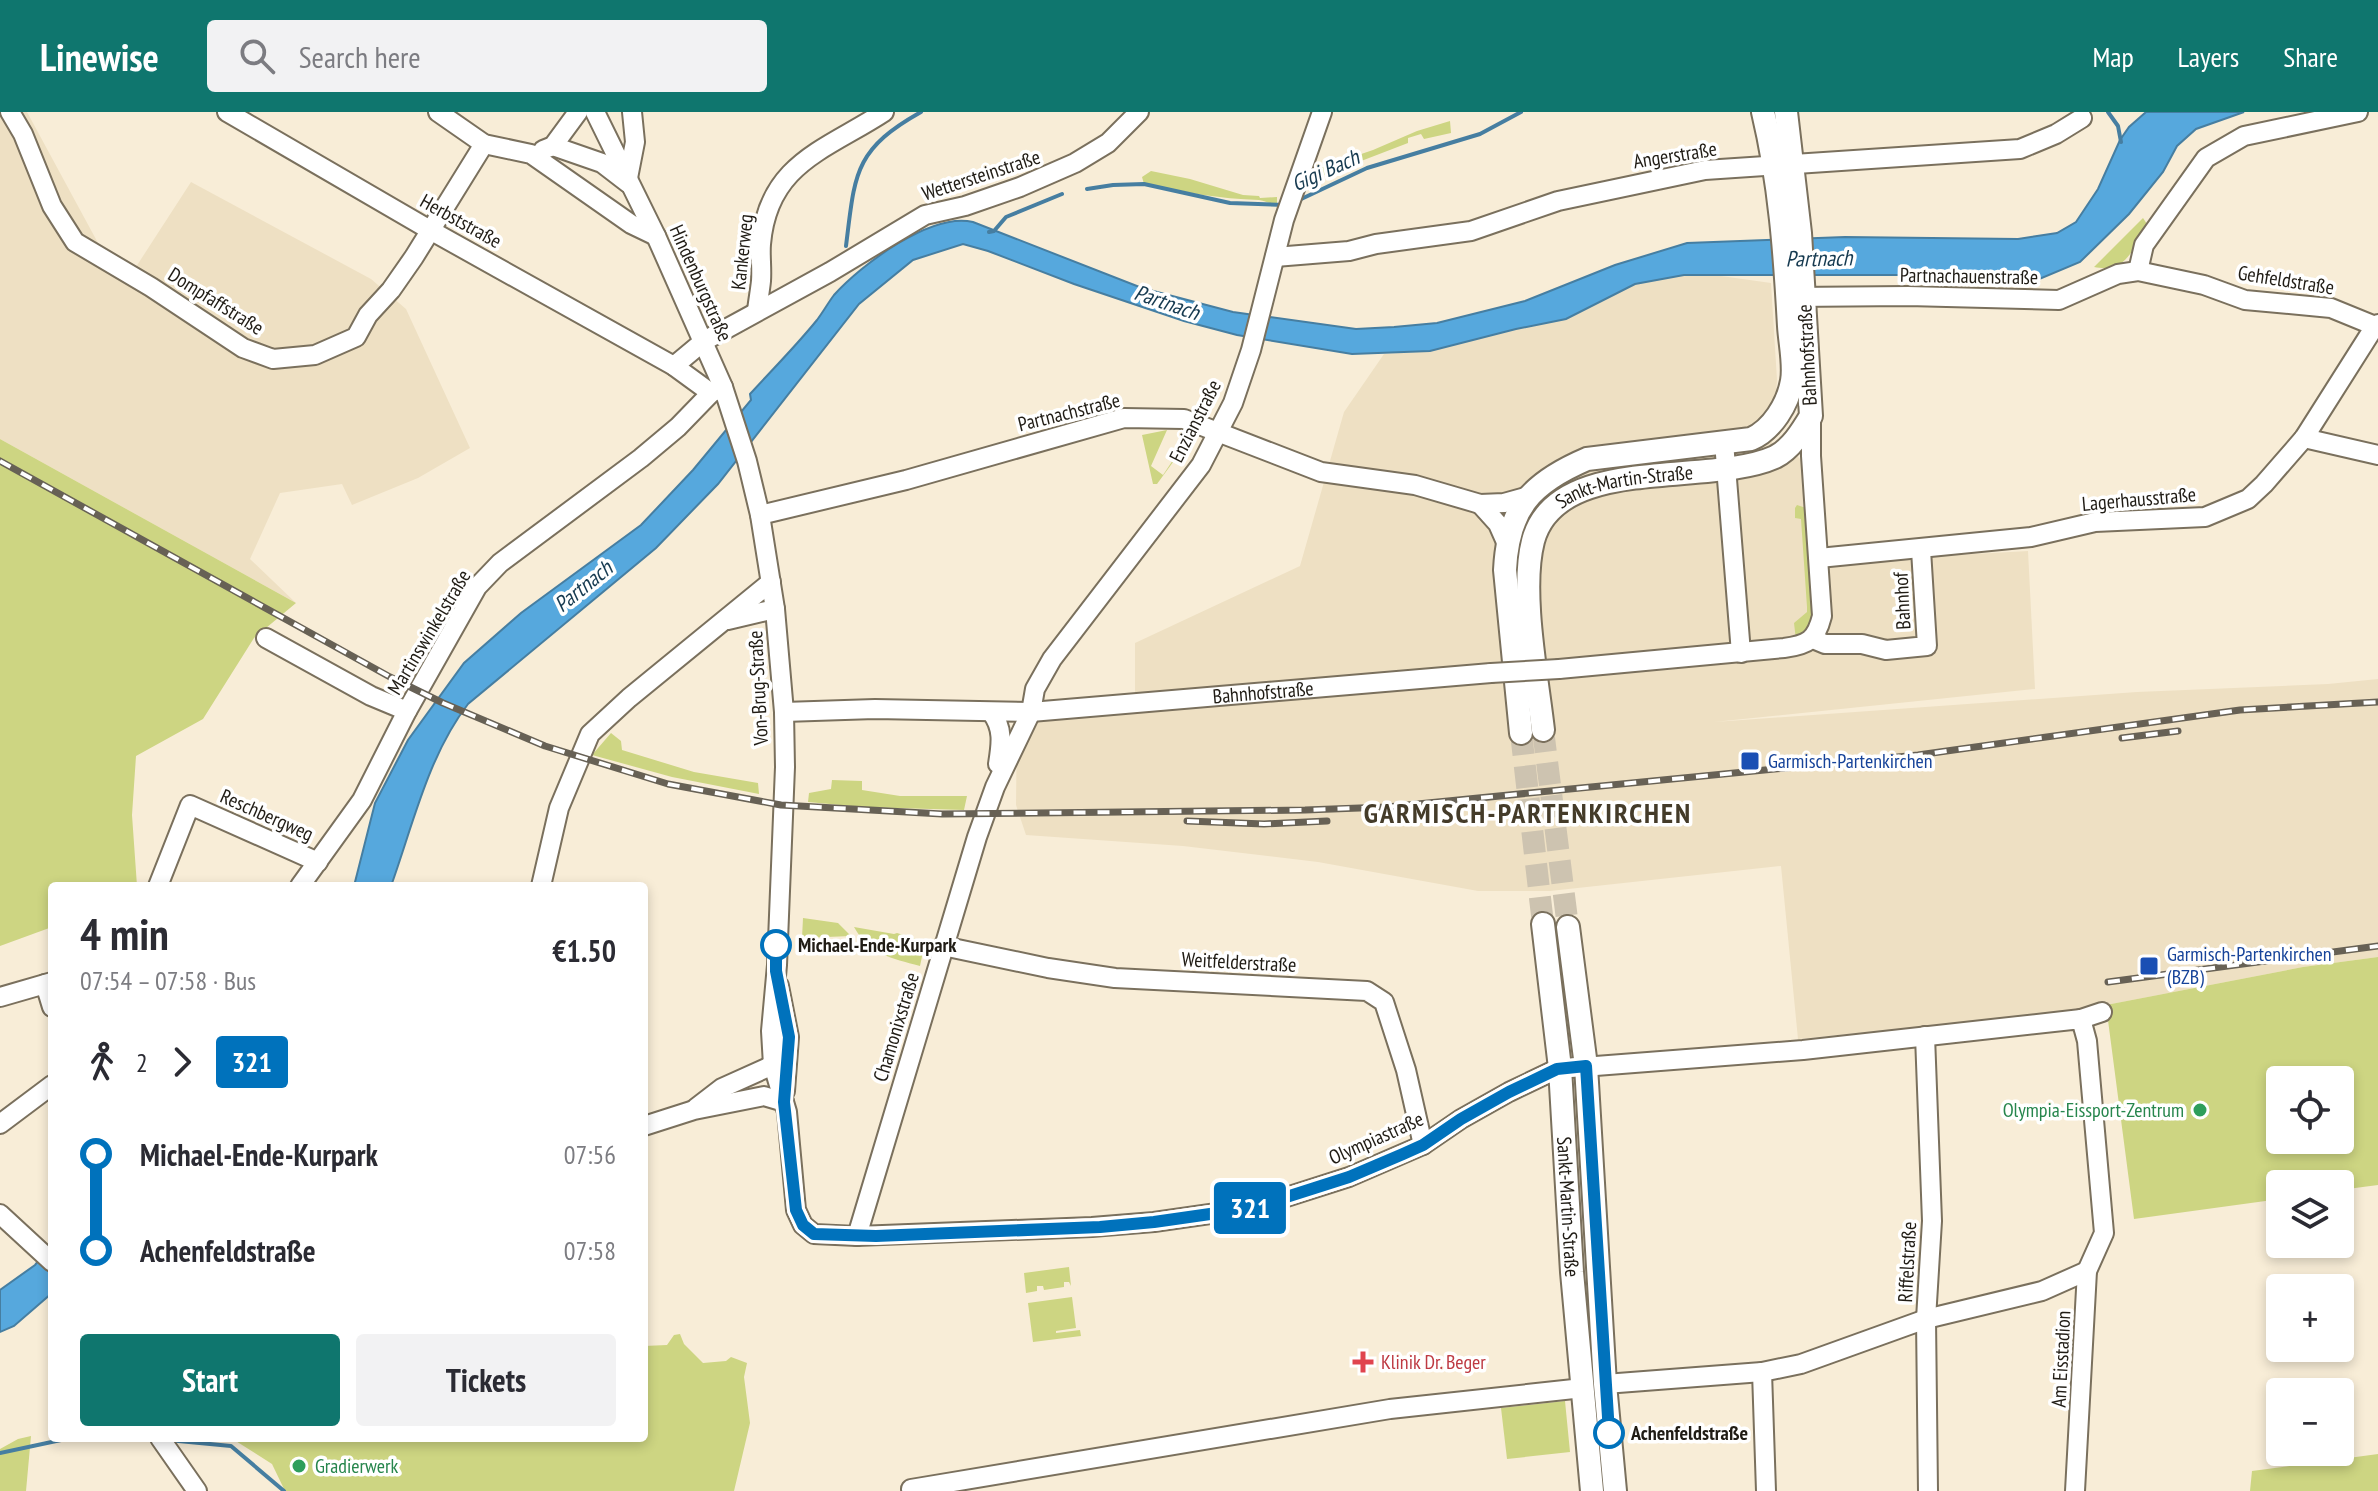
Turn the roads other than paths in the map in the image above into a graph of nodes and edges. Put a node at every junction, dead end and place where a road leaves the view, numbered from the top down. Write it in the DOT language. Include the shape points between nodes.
graph roads {
  1 [pos="10,112"];
  2 [pos="227,112"];
  3 [pos="438,112"];
  4 [pos="578,112"];
  5 [pos="595,112"];
  6 [pos="632,112"];
  7 [pos="884,112"];
  8 [pos="1139,112"];
  9 [pos="1322,112"];
  10 [pos="1763,112"];
  11 [pos="1786,112"];
  12 [pos="2358,112"];
  13 [pos="2082,118"];
  14 [pos="484,144"];
  15 [pos="553,146"];
  16 [pos="531,154"];
  17 [pos="1784,163"];
  18 [pos="630,183"];
  19 [pos="430,230"];
  20 [pos="656,236"];
  21 [pos="1275,257"];
  22 [pos="2138,271"];
  23 [pos="762,277"];
  24 [pos="1795,287"];
  25 [pos="780,298"];
  26 [pos="757,311"];
  27 [pos="2376,325"];
  28 [pos="704,341"];
  29 [pos="674,366"];
  30 [pos="717,390"];
  31 [pos="729,408"];
  32 [pos="1811,416"];
  33 [pos="1770,426"];
  34 [pos="1218,434"];
  35 [pos="2304,438"];
  36 [pos="1724,442"];
  37 [pos="1791,444"];
  38 [pos="2378,455"];
  39 [pos="1811,456"];
  40 [pos="1726,469"];
  41 [pos="1529,496"];
  42 [pos="1480,504"];
  43 [pos="760,515"];
  44 [pos="1506,542"];
  45 [pos="1921,550"];
  46 [pos="1819,558"];
  47 [pos="771,582"];
  48 [pos="775,609"];
  49 [pos="725,621"];
  50 [pos="266,638"];
  51 [pos="1813,639"];
  52 [pos="1875,647"];
  53 [pos="1741,653"];
  54 [pos="407,711"];
  55 [pos="784,712"];
  56 [pos="991,712"];
  57 [pos="1031,712"];
  58 [pos="995,787"];
  59 [pos="318,862"];
  60 [pos="160,882"];
  61 [pos="303,882"];
  62 [pos="542,882"];
  63 [pos="1543,924"];
  64 [pos="1568,927"];
  65 [pos="943,946"];
  66 [pos="776,971"];
  67 [pos="48,983"];
  68 [pos="0,997"];
  69 [pos="2102,1012"];
  70 [pos="2081,1019"];
  71 [pos="1925,1036"];
  72 [pos="770,1066"];
  73 [pos="1586,1066"];
  74 [pos="1560,1068"];
  75 [pos="48,1088"];
  76 [pos="784,1102"];
  77 [pos="694,1110"];
  78 [pos="0,1124"];
  79 [pos="648,1125"];
  80 [pos="1423,1145"];
  81 [pos="0,1214"];
  82 [pos="857,1236"];
  83 [pos="47,1258"];
  84 [pos="2087,1271"];
  85 [pos="1926,1319"];
  86 [pos="1762,1372"];
  87 [pos="1594,1386"];
  88 [pos="163,1442"];
  89 [pos="911,1489"];
  90 [pos="197,1491"];
  91 [pos="1592,1491"];
  92 [pos="1615,1491"];
  93 [pos="1766,1491"];
  94 [pos="1928,1491"];
  95 [pos="2075,1491"];
  1 -- 19 [label="street, Dompfaffstraße" via="52,206 75,242 243,348 273,359 315,355 356,337"];
  2 -- 19 [label="street, Herbststraße"];
  3 -- 14 [label="street"];
  4 -- 15 [label="street"];
  5 -- 18 [label="street, Hindenburgstraße"];
  6 -- 18 [label="street"];
  7 -- 23 [label="street, Kankerweg" via="801,162 780,184 766,213"];
  8 -- 25 [label="street, Wettersteinstraße" via="1108,143 1069,167 965,206 925,215"];
  9 -- 21 [label="street, Enzianstraße"];
  10 -- 17 [label="main road, Bahnhofstraße"];
  11 -- 17 [label="main road, Bahnhofstraße"];
  12 -- 22 [label="street" via="2244,136 2206,158 2144,245"];
  13 -- 17 [label="street, Angerstraße" via="2020,149"];
  14 -- 16 [label="street"];
  14 -- 19 [label="street, Dompfaffstraße"];
  15 -- 16 [label="street"];
  15 -- 18 [label="street" via="602,163"];
  16 -- 20 [label="street"];
  17 -- 21 [label="street, Angerstraße" via="1636,183 1558,201 1471,231"];
  17 -- 24 [label="main road, Bahnhofstraße"];
  18 -- 20 [label="street, Hindenburgstraße"];
  19 -- 29 [label="street, Herbststraße"];
  20 -- 28 [label="street, Hindenburgstraße"];
  21 -- 34 [label="street, Enzianstraße" via="1251,350"];
  22 -- 24 [label="street, Partnachauenstraße" via="2118,274 2059,300"];
  22 -- 27 [label="street, Gehfeldstraße" via="2245,300 2331,308"];
  23 -- 25 [label="street" via="777,288"];
  23 -- 26 [label="street, Kankerweg"];
  24 -- 32 [label="main road, Bahnhofstraße"];
  24 -- 33 [label="main road, Bahnhofstraße" via="1792,380"];
  25 -- 26 [label="street, Wettersteinstraße"];
  26 -- 28 [label="street, Wettersteinstraße"];
  27 -- 35 [label="street, Lagerhausstraße"];
  28 -- 29 [label="street"];
  28 -- 30 [label="street, Hindenburgstraße"];
  29 -- 30 [label="street, Herbststraße"];
  30 -- 31 [label="street, Hindenburgstraße"];
  30 -- 54 [label="street, Martinswinkelstraße" via="641,458 500,563 477,587"];
  31 -- 43 [label="street, Von-Brug-Straße"];
  32 -- 37 [label="main road, Sankt-Martin-Straße"];
  32 -- 39 [label="street, Bahnhofstraße"];
  33 -- 36 [label="main road, Sankt-Martin-Straße" via="1751,439"];
  33 -- 37 [label="street"];
  34 -- 42 [label="street, Partnachstraße" via="1321,472 1415,485"];
  34 -- 43 [label="street, Partnachstraße" via="1184,419 1124,418"];
  34 -- 57 [label="street, Enzianstraße" via="1201,465 1052,659 1035,689"];
  35 -- 38 [label="street"];
  35 -- 45 [label="street, Lagerhausstraße" via="2248,499 2205,517 2095,522 2031,537"];
  36 -- 40 [label="street"];
  36 -- 41 [label="main road, Sankt-Martin-Straße" via="1587,459"];
  37 -- 39 [label="street"];
  37 -- 40 [label="main road, Sankt-Martin-Straße" via="1777,456"];
  39 -- 46 [label="street, Bahnhofstraße"];
  40 -- 44 [label="main road, Sankt-Martin-Straße" via="1583,489 1556,504 1540,522 1529,563 1532,732 1506,595"];
  40 -- 53 [label="street"];
  41 -- 42 [label="street, Partnachstraße"];
  41 -- 44 [label="main road, Sankt-Martin-Straße" via="1516,512"];
  42 -- 44 [label="street"];
  43 -- 47 [label="street, Von-Brug-Straße"];
  45 -- 46 [label="street, Lagerhausstraße"];
  45 -- 52 [label="street, Bahnhof" via="1927,646"];
  46 -- 51 [label="street, Bahnhofstraße" via="1822,616"];
  47 -- 48 [label="street, Von-Brug-Straße"];
  47 -- 49 [label="street"];
  48 -- 49 [label="street"];
  48 -- 55 [label="street, Von-Brug-Straße"];
  49 -- 62 [label="street" via="590,734 559,808"];
  50 -- 54 [label="street"];
  51 -- 52 [label="street, Bahnhofstraße"];
  51 -- 53 [label="street, Bahnhofstraße"];
  53 -- 57 [label="street, Bahnhofstraße, bridge"];
  54 -- 59 [label="street, Martinswinkelstraße" via="362,800"];
  55 -- 56 [label="street, Bahnhofstraße"];
  55 -- 66 [label="street, Von-Brug-Straße"];
  56 -- 57 [label="street, Bahnhofstraße"];
  56 -- 58 [label="street, Chamonixstraße" via="1000,725"];
  57 -- 58 [label="street, Chamonixstraße"];
  58 -- 65 [label="street, Chamonixstraße"];
  59 -- 60 [label="street, Reschbergweg" via="190,805"];
  59 -- 61 [label="street, Martinswinkelstraße"];
  63 -- 74 [label="main road, Sankt-Martin-Straße"];
  64 -- 73 [label="main road, Sankt-Martin-Straße"];
  65 -- 80 [label="street, Weitfelderstraße" via="1115,978 1367,991 1384,1002"];
  65 -- 82 [label="street, Chamonixstraße"];
  66 -- 72 [label="street, Von-Brug-Straße"];
  66 -- 76 [label="street, Von-Brug-Straße" via="789,1037"];
  67 -- 68 [label="street"];
  69 -- 70 [label="street, Olympiastraße"];
  70 -- 71 [label="street, Olympiastraße"];
  70 -- 84 [label="street, Am Eisstadion" via="2104,1233"];
  71 -- 73 [label="street, Olympiastraße"];
  71 -- 85 [label="street, Riffelstraße" via="1932,1221"];
  72 -- 76 [label="street, Von-Brug-Straße"];
  72 -- 77 [label="street" via="722,1088"];
  73 -- 74 [label="street, Olympiastraße"];
  73 -- 87 [label="main road, Sankt-Martin-Straße"];
  74 -- 80 [label="street, Olympiastraße"];
  74 -- 87 [label="main road, Sankt-Martin-Straße" via="1572,1272"];
  75 -- 78 [label="street"];
  76 -- 77 [label="street" via="764,1096"];
  76 -- 82 [label="street, Olympiastraße" via="799,1218 814,1234"];
  77 -- 79 [label="street"];
  80 -- 82 [label="street, Olympiastraße" via="1349,1177 1252,1208 1100,1227"];
  81 -- 83 [label="street"];
  84 -- 85 [label="street" via="2042,1291"];
  84 -- 95 [label="street, Am Eisstadion"];
  85 -- 86 [label="street" via="1824,1357"];
  85 -- 94 [label="street, Riffelstraße"];
  86 -- 87 [label="street"];
  86 -- 93 [label="street"];
  87 -- 89 [label="street" via="1378,1411"];
  87 -- 91 [label="main road, Sankt-Martin-Straße"];
  87 -- 92 [label="main road, Sankt-Martin-Straße"];
  88 -- 90 [label="street"];
}
